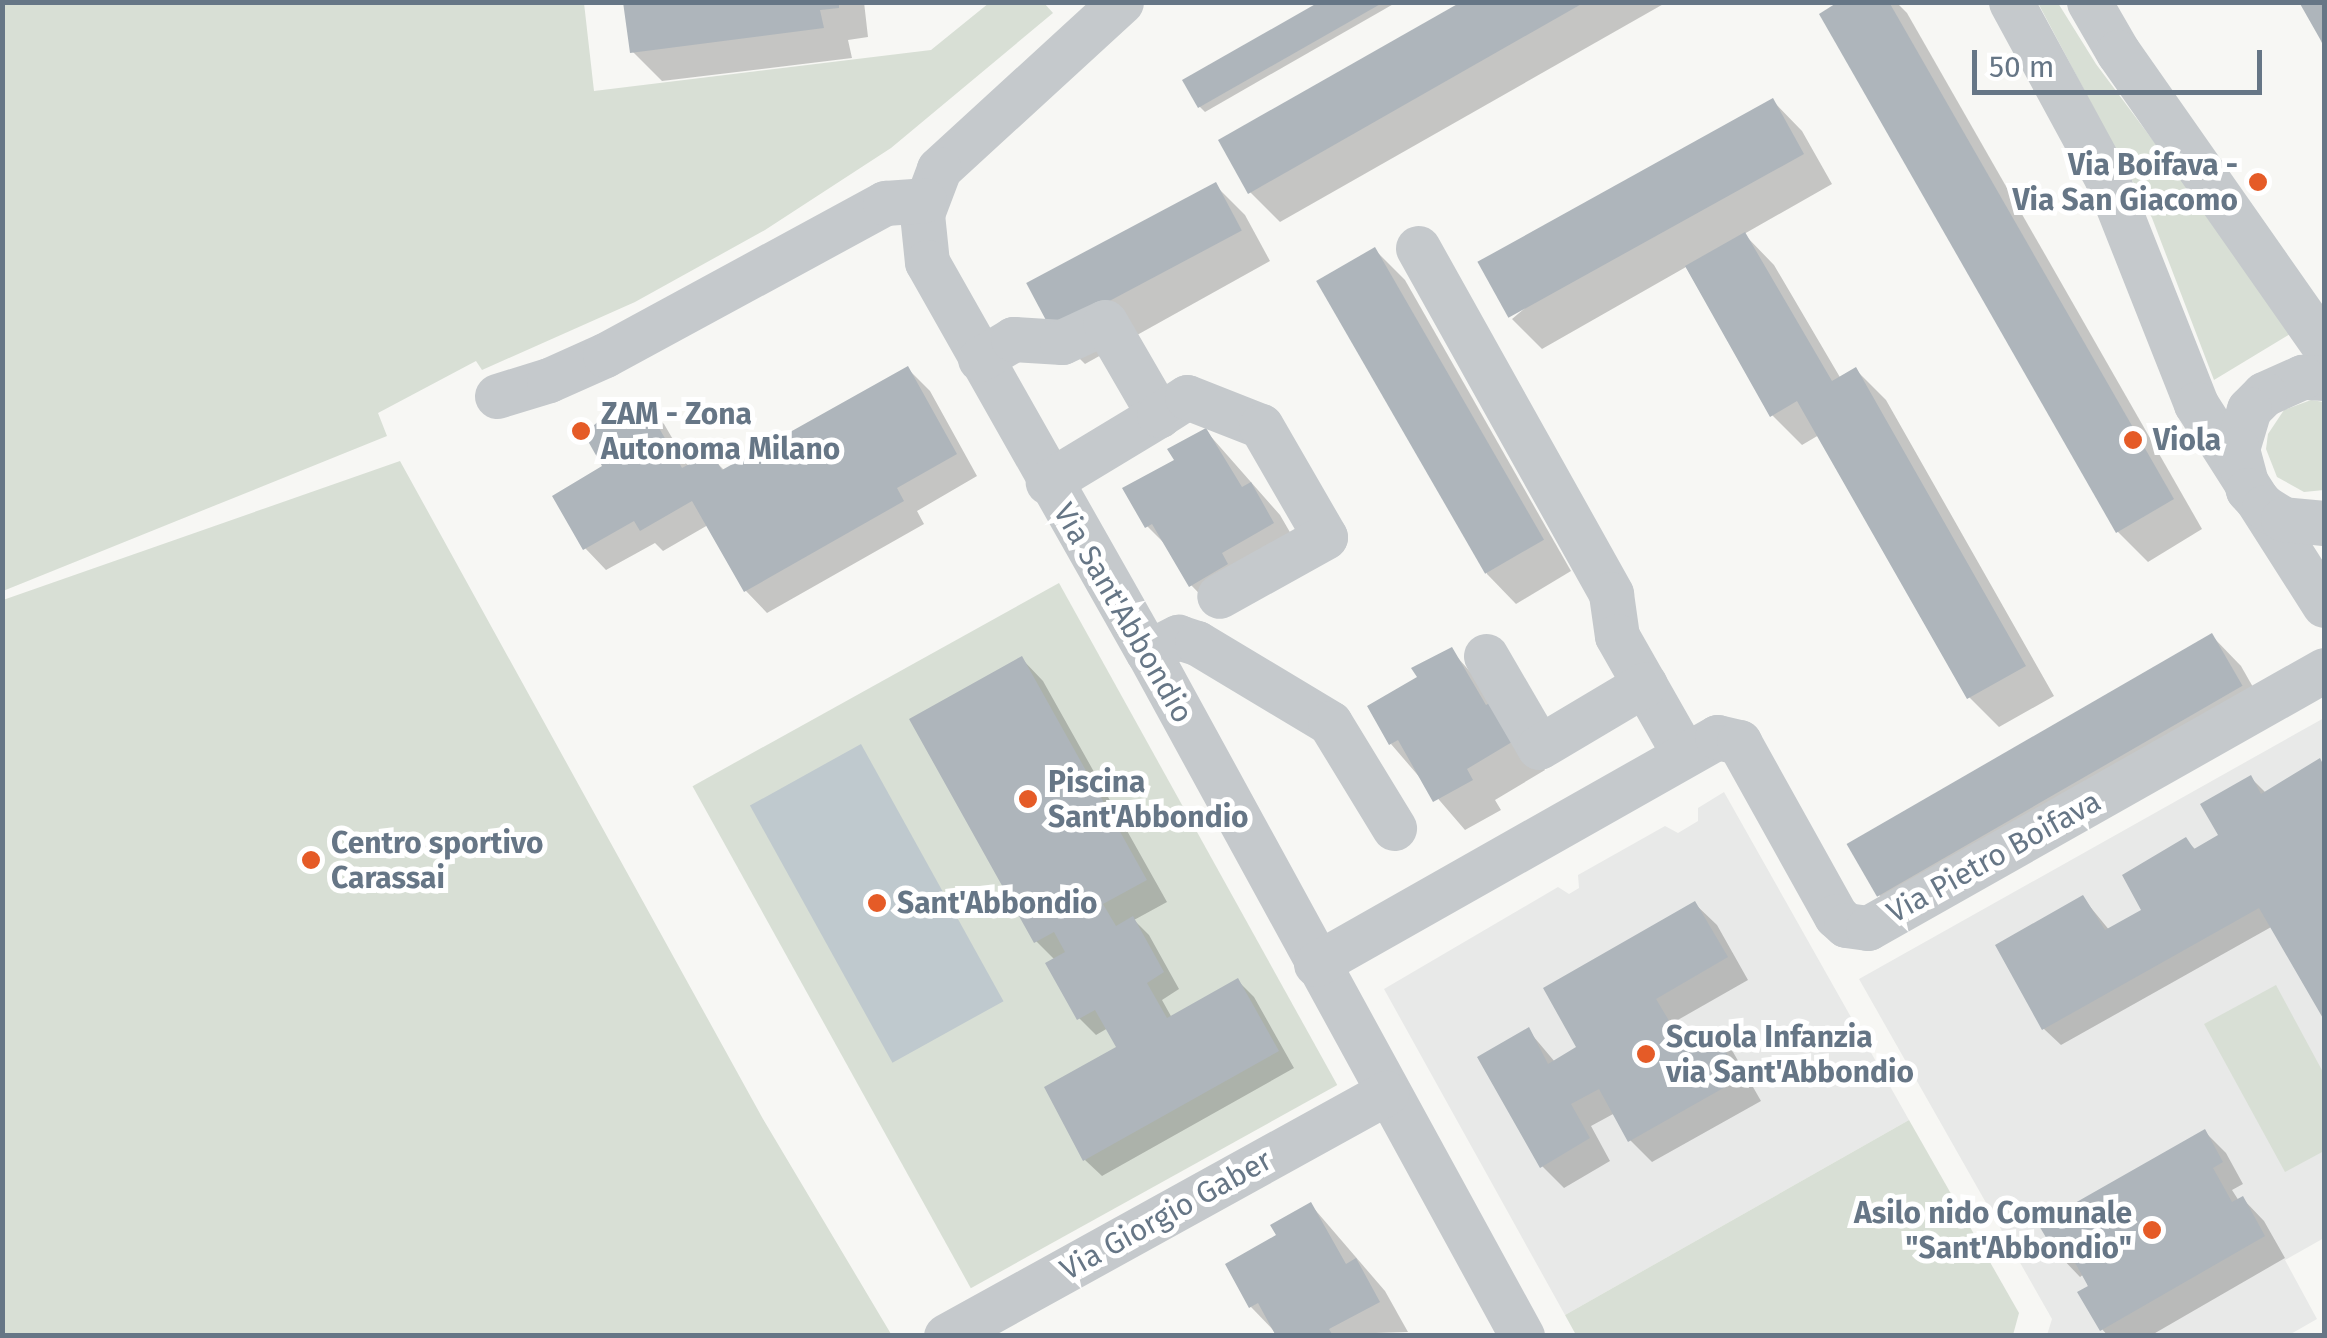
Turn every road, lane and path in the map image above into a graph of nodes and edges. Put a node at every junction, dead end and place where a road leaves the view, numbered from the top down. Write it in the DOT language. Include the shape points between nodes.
graph roads {
  1 [pos="1121,2"];
  2 [pos="2010,2"];
  3 [pos="2088,2"];
  4 [pos="924,200"];
  5 [pos="1418,248"];
  6 [pos="2324,346"];
  7 [pos="980,359"];
  8 [pos="2324,378"];
  9 [pos="497,396"];
  10 [pos="1159,415"];
  11 [pos="1048,482"];
  12 [pos="2248,490"];
  13 [pos="2324,523"];
  14 [pos="1219,596"];
  15 [pos="2324,605"];
  16 [pos="1148,652"];
  17 [pos="1486,656"];
  18 [pos="2324,670"];
  19 [pos="1645,684"];
  20 [pos="1684,754"];
  21 [pos="1394,828"];
  22 [pos="1316,964"];
  23 [pos="1386,1093"];
  24 [pos="968,1330"];
  25 [pos="1522,1336"];
  1 -- 4 [label="street" via="952,154"];
  2 -- 12 [label="street" via="2107,179 2196,404"];
  3 -- 6 [label="street"];
  4 -- 7 [label="street, Via Sant'Abbondio" via="920,227 927,262"];
  4 -- 9 [label="street" via="886,202 605,355"];
  5 -- 19 [label="street" via="1612,594 1618,636"];
  7 -- 10 [label="street" via="1013,339 1062,342 1105,322"];
  7 -- 11 [label="street, Via Sant'Abbondio"];
  8 -- 12 [label="street" via="2281,382 2250,409 2237,450"];
  10 -- 11 [label="street"];
  10 -- 14 [label="street" via="1187,397 1261,426 1325,537"];
  11 -- 16 [label="street, Via Sant'Abbondio"];
  12 -- 13 [label="street" via="2283,519"];
  12 -- 15 [label="street"];
  16 -- 21 [label="street" via="1178,638 1196,643 1330,723"];
  16 -- 22 [label="street, Via Sant'Abbondio"];
  17 -- 19 [label="street" via="1539,747"];
  18 -- 20 [label="street, Via Pietro Boifava" via="1868,928 1836,916 1740,742 1720,737"];
  19 -- 20 [label="street"];
  20 -- 22 [label="street, Via Pietro Boifava"];
  22 -- 23 [label="street, Via Sant'Abbondio"];
  23 -- 24 [label="street, Via Giorgio Gaber"];
  23 -- 25 [label="street, Via Sant'Abbondio"];
}
